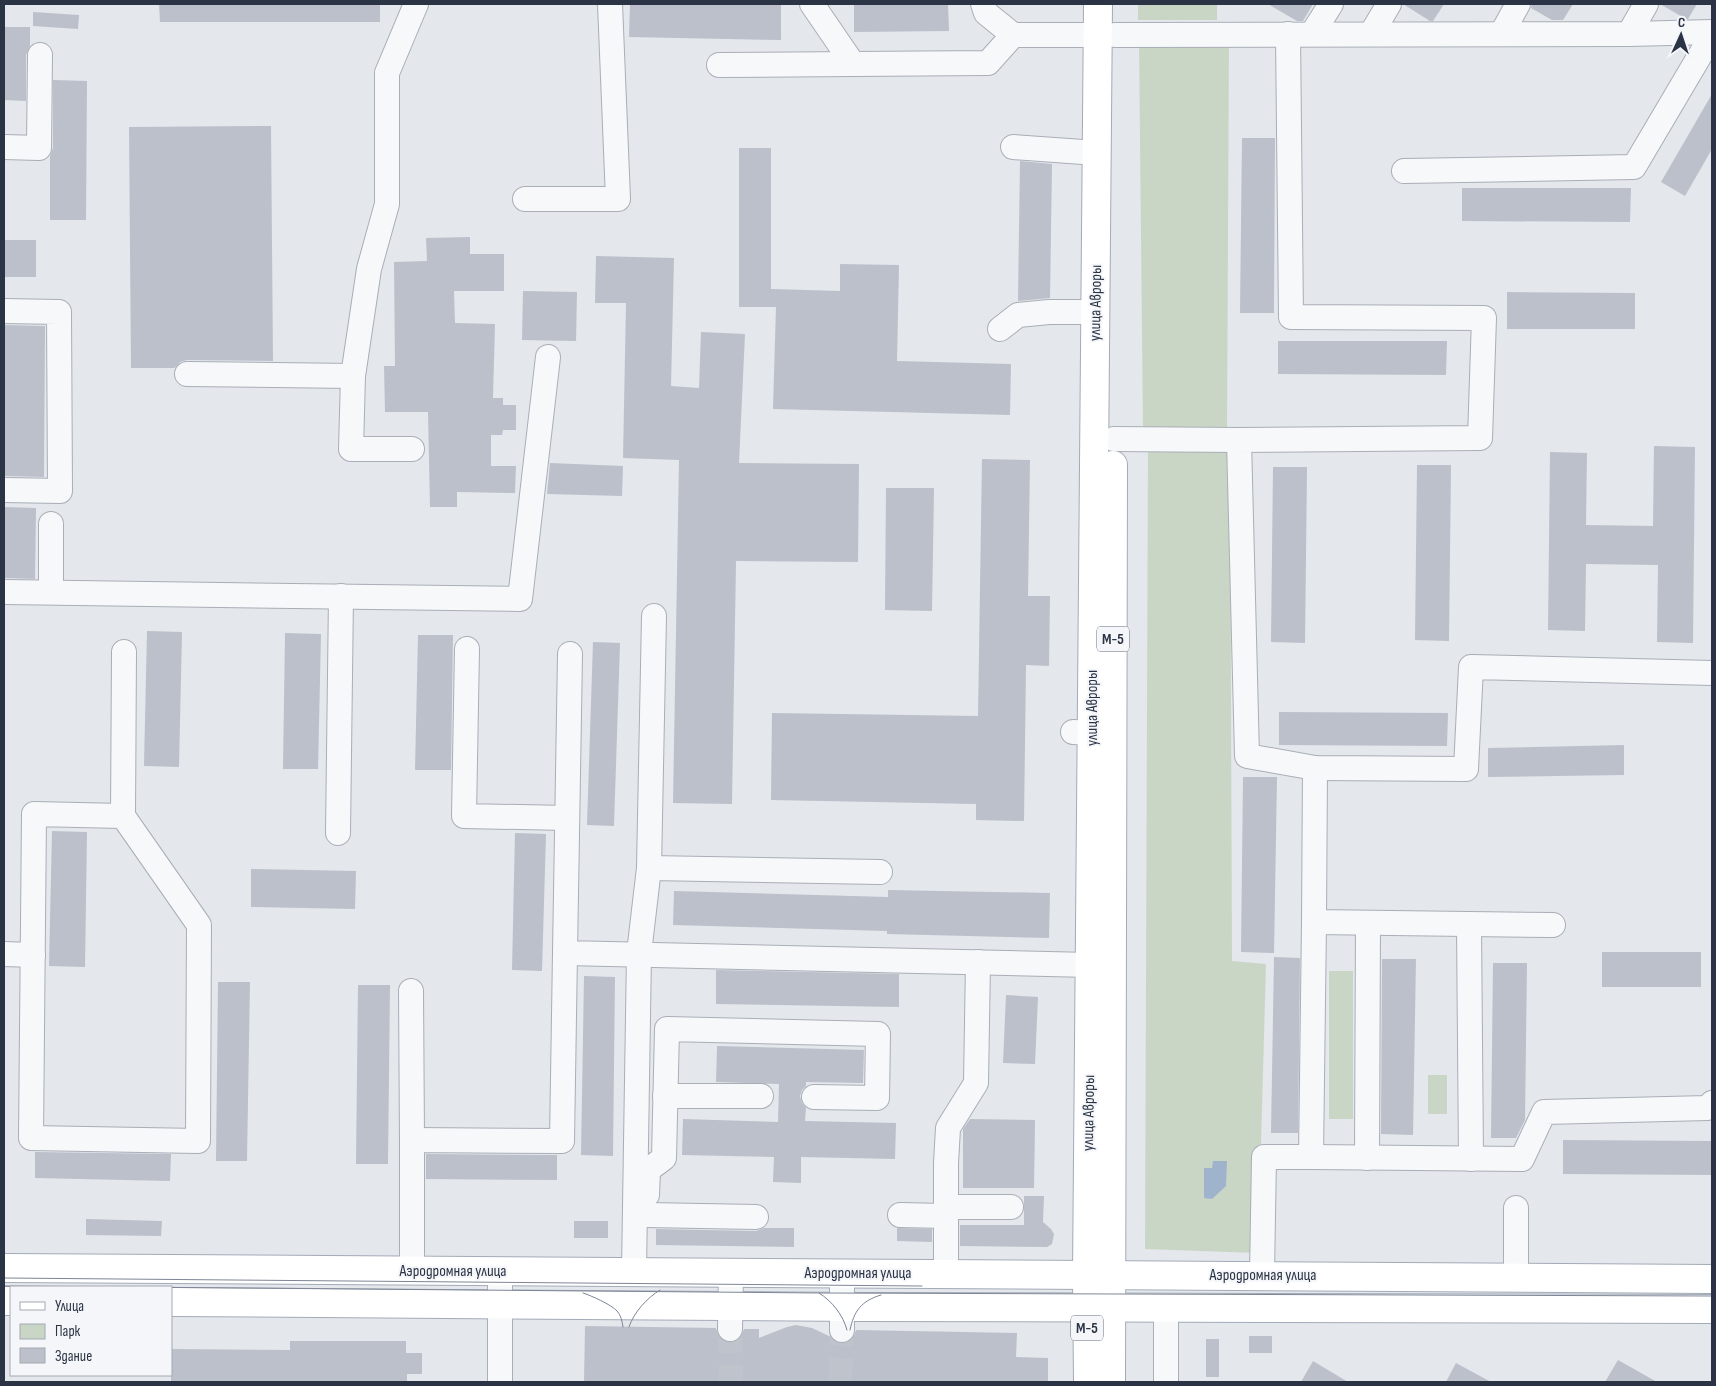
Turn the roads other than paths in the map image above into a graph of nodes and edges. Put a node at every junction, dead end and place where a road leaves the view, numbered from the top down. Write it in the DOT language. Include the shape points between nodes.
graph roads {
  1 [pos="416,4"];
  2 [pos="610,4"];
  3 [pos="812,4"];
  4 [pos="982,4"];
  5 [pos="1098,4"];
  6 [pos="1115,4"];
  7 [pos="1331,4"];
  8 [pos="1388,4"];
  9 [pos="1518,4"];
  10 [pos="1646,4"];
  11 [pos="1288,34"];
  12 [pos="1312,34"];
  13 [pos="1371,34"];
  14 [pos="1502,34"];
  15 [pos="1628,34"];
  16 [pos="1712,34"];
  17 [pos="1013,35"];
  18 [pos="1107,36"];
  19 [pos="40,55"];
  20 [pos="853,64"];
  21 [pos="719,65"];
  22 [pos="4,147"];
  23 [pos="1013,147"];
  24 [pos="1097,153"];
  25 [pos="1404,171"];
  26 [pos="525,198"];
  27 [pos="4,311"];
  28 [pos="1096,312"];
  29 [pos="1000,329"];
  30 [pos="548,357"];
  31 [pos="187,374"];
  32 [pos="353,376"];
  33 [pos="1114,439"];
  34 [pos="1239,440"];
  35 [pos="412,449"];
  36 [pos="4,490"];
  37 [pos="51,524"];
  38 [pos="4,592"];
  39 [pos="51,592"];
  40 [pos="341,596"];
  41 [pos="654,616"];
  42 [pos="467,649"];
  43 [pos="124,652"];
  44 [pos="570,654"];
  45 [pos="1712,673"];
  46 [pos="1315,768"];
  47 [pos="123,816"];
  48 [pos="567,818"];
  49 [pos="338,834"];
  50 [pos="649,868"];
  51 [pos="880,872"];
  52 [pos="1314,922"];
  53 [pos="1368,923"];
  54 [pos="1470,925"];
  55 [pos="1553,925"];
  56 [pos="565,952"];
  57 [pos="639,953"];
  58 [pos="4,954"];
  59 [pos="33,955"];
  60 [pos="978,962"];
  61 [pos="1090,965"];
  62 [pos="411,991"];
  63 [pos="665,1096"];
  64 [pos="761,1096"];
  65 [pos="814,1097"];
  66 [pos="1712,1103"];
  67 [pos="412,1140"];
  68 [pos="1312,1157"];
  69 [pos="1367,1158"];
  70 [pos="1471,1159"];
  71 [pos="1011,1207"];
  72 [pos="1516,1208"];
  73 [pos="946,1212"];
  74 [pos="641,1215"];
  75 [pos="900,1215"];
  76 [pos="756,1217"];
  77 [pos="4,1268"];
  78 [pos="412,1270"];
  79 [pos="500,1271"];
  80 [pos="634,1272"];
  81 [pos="731,1272"];
  82 [pos="842,1273"];
  83 [pos="946,1273"];
  84 [pos="1099,1274"];
  85 [pos="1262,1275"];
  86 [pos="1516,1278"];
  87 [pos="1712,1279"];
  88 [pos="172,1302"];
  89 [pos="500,1304"];
  90 [pos="1166,1307"];
  91 [pos="1099,1308"];
  92 [pos="1712,1309"];
  93 [pos="730,1317"];
  94 [pos="842,1318"];
  95 [pos="498,1381"];
  96 [pos="1088,1382"];
  97 [pos="1111,1382"];
  98 [pos="1166,1382"];
  1 -- 32 [label="street" via="387,73 387,204 369,269"];
  2 -- 26 [label="street" via="618,199"];
  3 -- 20 [label="street"];
  4 -- 17 [label="street" via="986,13"];
  5 -- 18 [label="main road, улица Авроры / М-5"];
  6 -- 18 [label="main road, улица Авроры / М-5"];
  7 -- 12 [label="street"];
  8 -- 13 [label="street"];
  9 -- 14 [label="street"];
  10 -- 15 [label="street"];
  11 -- 12 [label="street"];
  11 -- 18 [label="street"];
  11 -- 34 [label="street" via="1291,317 1484,318 1480,438"];
  12 -- 13 [label="street"];
  13 -- 14 [label="street"];
  14 -- 15 [label="street"];
  15 -- 16 [label="street"];
  16 -- 25 [label="street" via="1634,166"];
  17 -- 18 [label="street"];
  17 -- 20 [label="street" via="988,63"];
  18 -- 24 [label="main road, улица Авроры / М-5"];
  18 -- 33 [label="main road, улица Авроры / М-5"];
  19 -- 22 [label="street" via="39,148"];
  20 -- 21 [label="street"];
  23 -- 24 [label="street"];
  24 -- 28 [label="main road, улица Авроры / М-5"];
  27 -- 36 [label="street" via="59,312 60,491"];
  28 -- 29 [label="street" via="1018,315"];
  28 -- 61 [label="main road, улица Авроры / М-5" via="1082,732 1082,830"];
  30 -- 40 [label="street" via="520,599"];
  31 -- 32 [label="street"];
  32 -- 35 [label="street" via="351,449"];
  33 -- 34 [label="street"];
  33 -- 84 [label="main road, улица Авроры / М-5"];
  34 -- 46 [label="street" via="1247,756"];
  37 -- 39 [label="street"];
  38 -- 39 [label="street"];
  39 -- 40 [label="street"];
  40 -- 49 [label="street"];
  41 -- 50 [label="street"];
  42 -- 48 [label="street" via="464,816"];
  43 -- 47 [label="street"];
  44 -- 48 [label="street"];
  45 -- 46 [label="street" via="1471,668 1466,769"];
  46 -- 52 [label="street"];
  47 -- 59 [label="street" via="34,814"];
  47 -- 59 [label="street" via="199,925 198,1142 31,1138"];
  48 -- 56 [label="street"];
  50 -- 51 [label="street"];
  50 -- 57 [label="street"];
  52 -- 53 [label="street"];
  52 -- 68 [label="street"];
  53 -- 54 [label="street"];
  53 -- 69 [label="street"];
  54 -- 55 [label="street"];
  54 -- 70 [label="street"];
  56 -- 57 [label="street"];
  56 -- 67 [label="street" via="562,1141"];
  57 -- 60 [label="street"];
  57 -- 74 [label="street"];
  58 -- 59 [label="street"];
  60 -- 61 [label="street"];
  60 -- 73 [label="street" via="976,1083 948,1128"];
  61 -- 84 [label="main road, улица Авроры / М-5"];
  62 -- 67 [label="street"];
  63 -- 64 [label="street"];
  63 -- 65 [label="street" via="667,1029 878,1034 877,1098"];
  63 -- 74 [label="street" via="664,1158 648,1170"];
  66 -- 70 [label="street" via="1708,1108 1544,1112 1522,1160"];
  67 -- 78 [label="street"];
  68 -- 69 [label="street"];
  68 -- 85 [label="street" via="1264,1157"];
  69 -- 70 [label="street"];
  71 -- 73 [label="street"];
  72 -- 86 [label="street"];
  73 -- 75 [label="street"];
  73 -- 83 [label="street"];
  74 -- 76 [label="street"];
  74 -- 80 [label="street"];
  77 -- 78 [label="main road, Аэродромная улица"];
  78 -- 79 [label="main road, Аэродромная улица"];
  79 -- 80 [label="main road, Аэродромная улица"];
  79 -- 89 [label="street"];
  80 -- 81 [label="main road, Аэродромная улица"];
  81 -- 82 [label="main road, Аэродромная улица"];
  81 -- 93 [label="street"];
  82 -- 83 [label="main road, Аэродромная улица"];
  82 -- 94 [label="street"];
  83 -- 84 [label="main road, Аэродромная улица"];
  84 -- 85 [label="main road, Аэродромная улица"];
  84 -- 91 [label="main road, улица Авроры / М-5"];
  85 -- 86 [label="main road, Аэродромная улица"];
  86 -- 87 [label="main road, Аэродромная улица"];
  88 -- 89 [label="main road, Аэродромная улица"];
  89 -- 93 [label="main road, Аэродромная улица"];
  89 -- 95 [label="street"];
  90 -- 91 [label="main road, Аэродромная улица"];
  90 -- 92 [label="main road, Аэродромная улица"];
  90 -- 98 [label="street"];
  91 -- 94 [label="main road, Аэродромная улица"];
  91 -- 96 [label="main road, улица Авроры / М-5"];
  91 -- 97 [label="main road, улица Авроры / М-5"];
  93 -- 94 [label="main road, Аэродромная улица"];
}
